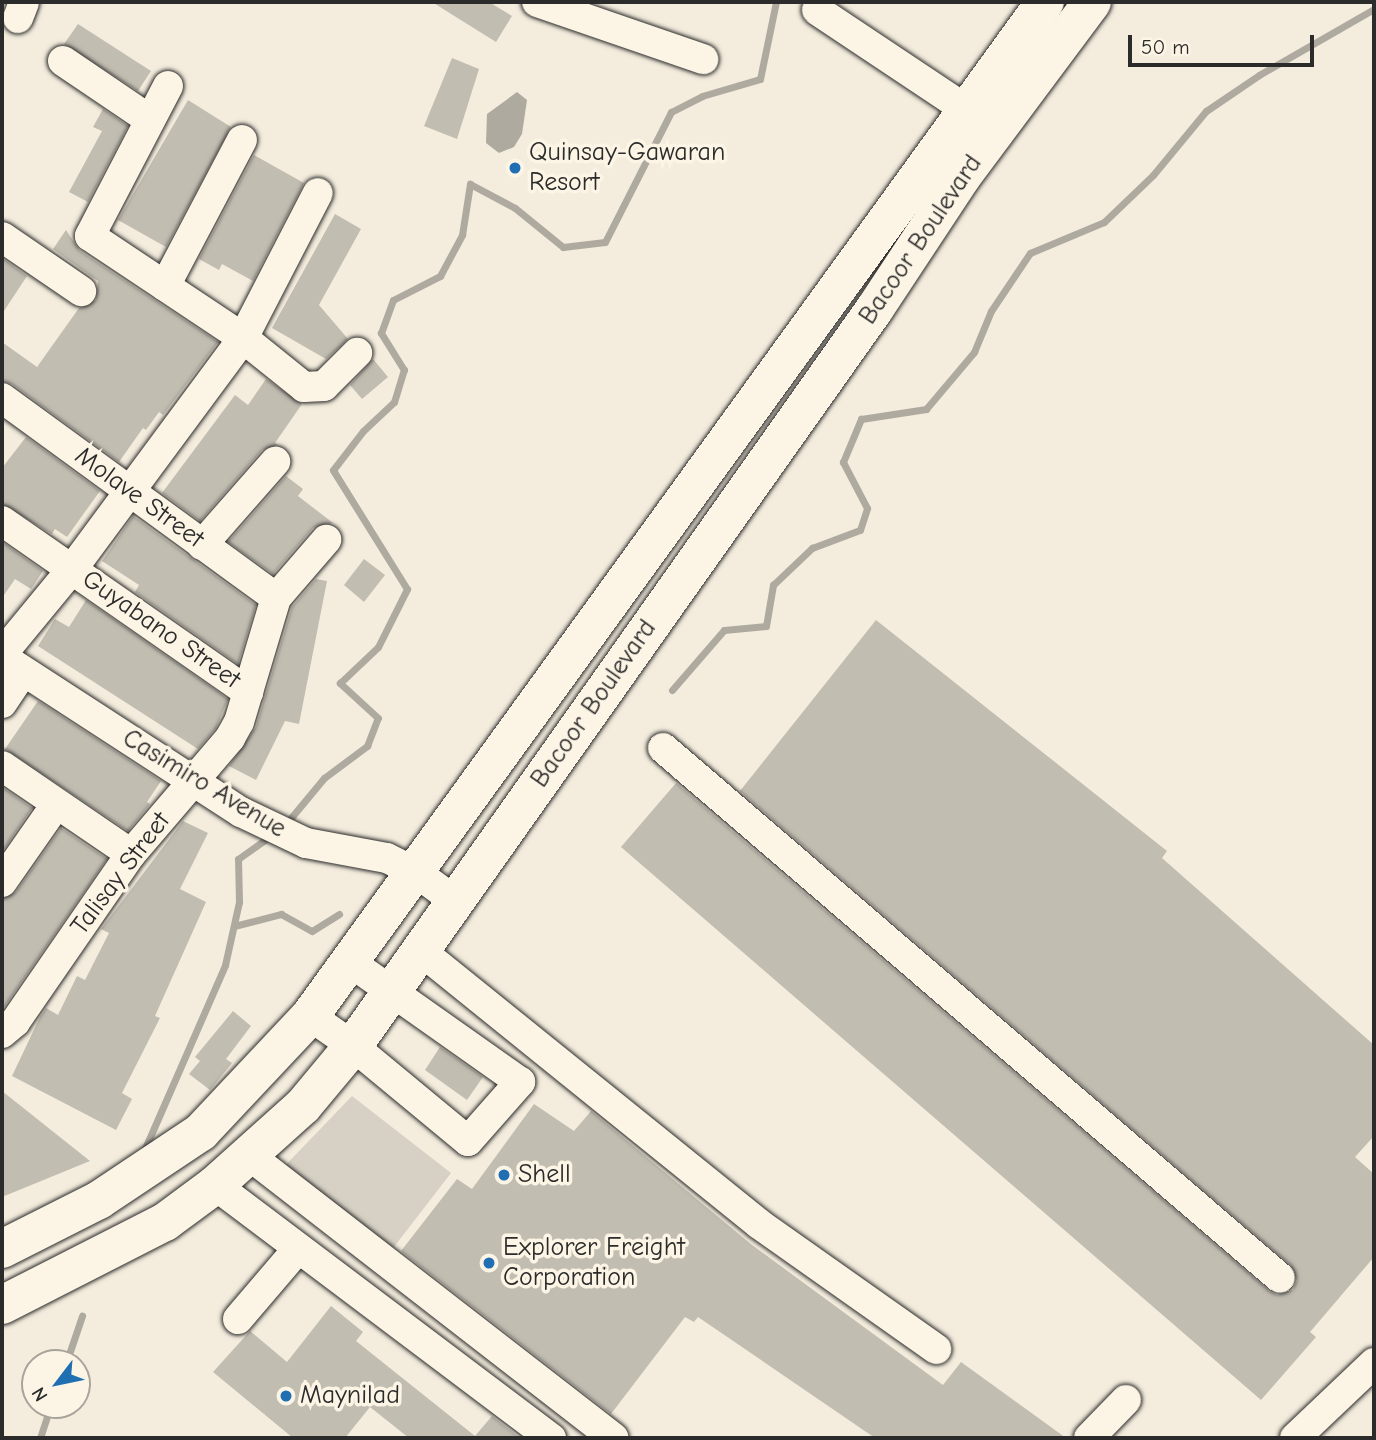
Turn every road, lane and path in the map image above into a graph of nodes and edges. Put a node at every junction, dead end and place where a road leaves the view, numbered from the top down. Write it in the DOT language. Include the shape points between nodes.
graph roads {
  1 [pos="537,2"];
  2 [pos="1045,2"];
  3 [pos="1092,2"];
  4 [pos="817,10"];
  5 [pos="703,59"];
  6 [pos="63,61"];
  7 [pos="168,86"];
  8 [pos="967,110"];
  9 [pos="150,120"];
  10 [pos="242,140"];
  11 [pos="318,193"];
  12 [pos="2,237"];
  13 [pos="165,286"];
  14 [pos="81,291"];
  15 [pos="243,338"];
  16 [pos="357,353"];
  17 [pos="2,398"];
  18 [pos="275,462"];
  19 [pos="130,493"];
  20 [pos="2,520"];
  21 [pos="326,541"];
  22 [pos="202,545"];
  23 [pos="73,568"];
  24 [pos="276,598"];
  25 [pos="9,661"];
  26 [pos="248,692"];
  27 [pos="2,704"];
  28 [pos="663,748"];
  29 [pos="2,766"];
  30 [pos="193,781"];
  31 [pos="55,806"];
  32 [pos="131,853"];
  33 [pos="417,873"];
  34 [pos="2,882"];
  35 [pos="455,901"];
  36 [pos="421,951"];
  37 [pos="350,962"];
  38 [pos="394,993"];
  39 [pos="310,1016"];
  40 [pos="3,1033"];
  41 [pos="354,1046"];
  42 [pos="250,1156"];
  43 [pos="215,1185"];
  44 [pos="2,1249"];
  45 [pos="297,1251"];
  46 [pos="1280,1278"];
  47 [pos="2,1305"];
  48 [pos="238,1319"];
  49 [pos="936,1349"];
  50 [pos="1374,1363"];
  51 [pos="1126,1400"];
  52 [pos="551,1438"];
  53 [pos="613,1438"];
  54 [pos="1089,1438"];
  55 [pos="1295,1438"];
  1 -- 5 [label="street"];
  2 -- 8 [label="main road, Bacoor Boulevard"];
  3 -- 35 [label="main road, Bacoor Boulevard" via="961,178 867,320"];
  4 -- 8 [label="street"];
  6 -- 9 [label="street"];
  7 -- 9 [label="street"];
  8 -- 33 [label="main road, Bacoor Boulevard"];
  9 -- 13 [label="street" via="90,236"];
  10 -- 13 [label="street"];
  11 -- 15 [label="street"];
  12 -- 14 [label="street"];
  13 -- 15 [label="street"];
  15 -- 16 [label="street" via="310,390 324,386"];
  15 -- 19 [label="street"];
  17 -- 19 [label="street, Molave Street"];
  18 -- 22 [label="street"];
  19 -- 22 [label="street, Molave Street"];
  19 -- 23 [label="street"];
  20 -- 23 [label="street, Guyabano Street"];
  21 -- 24 [label="street"];
  22 -- 24 [label="street, Molave Street"];
  23 -- 25 [label="street"];
  23 -- 26 [label="street, Guyabano Street"];
  24 -- 26 [label="street, Talisay Street"];
  25 -- 27 [label="street"];
  25 -- 30 [label="street, Casimiro Avenue"];
  26 -- 30 [label="street, Talisay Street" via="230,738"];
  28 -- 46 [label="street"];
  29 -- 31 [label="street"];
  30 -- 32 [label="street, Talisay Street"];
  30 -- 33 [label="street, Casimiro Avenue" via="244,814 306,843 387,858"];
  31 -- 32 [label="street"];
  31 -- 34 [label="street"];
  32 -- 40 [label="street, Talisay Street"];
  33 -- 35 [label="street, Casimiro Avenue"];
  33 -- 37 [label="main road, Bacoor Boulevard"];
  35 -- 36 [label="main road, Bacoor Boulevard"];
  36 -- 38 [label="main road, Bacoor Boulevard"];
  36 -- 49 [label="street" via="759,1224"];
  37 -- 38 [label="street"];
  37 -- 39 [label="main road, Bacoor Boulevard"];
  38 -- 41 [label="main road, Bacoor Boulevard"];
  38 -- 41 [label="street" via="520,1082 468,1141"];
  39 -- 41 [label="street"];
  39 -- 44 [label="main road, Bacoor Boulevard" via="201,1132 99,1200"];
  41 -- 42 [label="main road, Bacoor Boulevard" via="303,1106"];
  42 -- 43 [label="main road, Bacoor Boulevard"];
  42 -- 53 [label="street"];
  43 -- 45 [label="street"];
  43 -- 47 [label="main road, Bacoor Boulevard" via="164,1222"];
  45 -- 48 [label="street"];
  45 -- 52 [label="street"];
  50 -- 55 [label="street"];
  51 -- 54 [label="street"];
}
